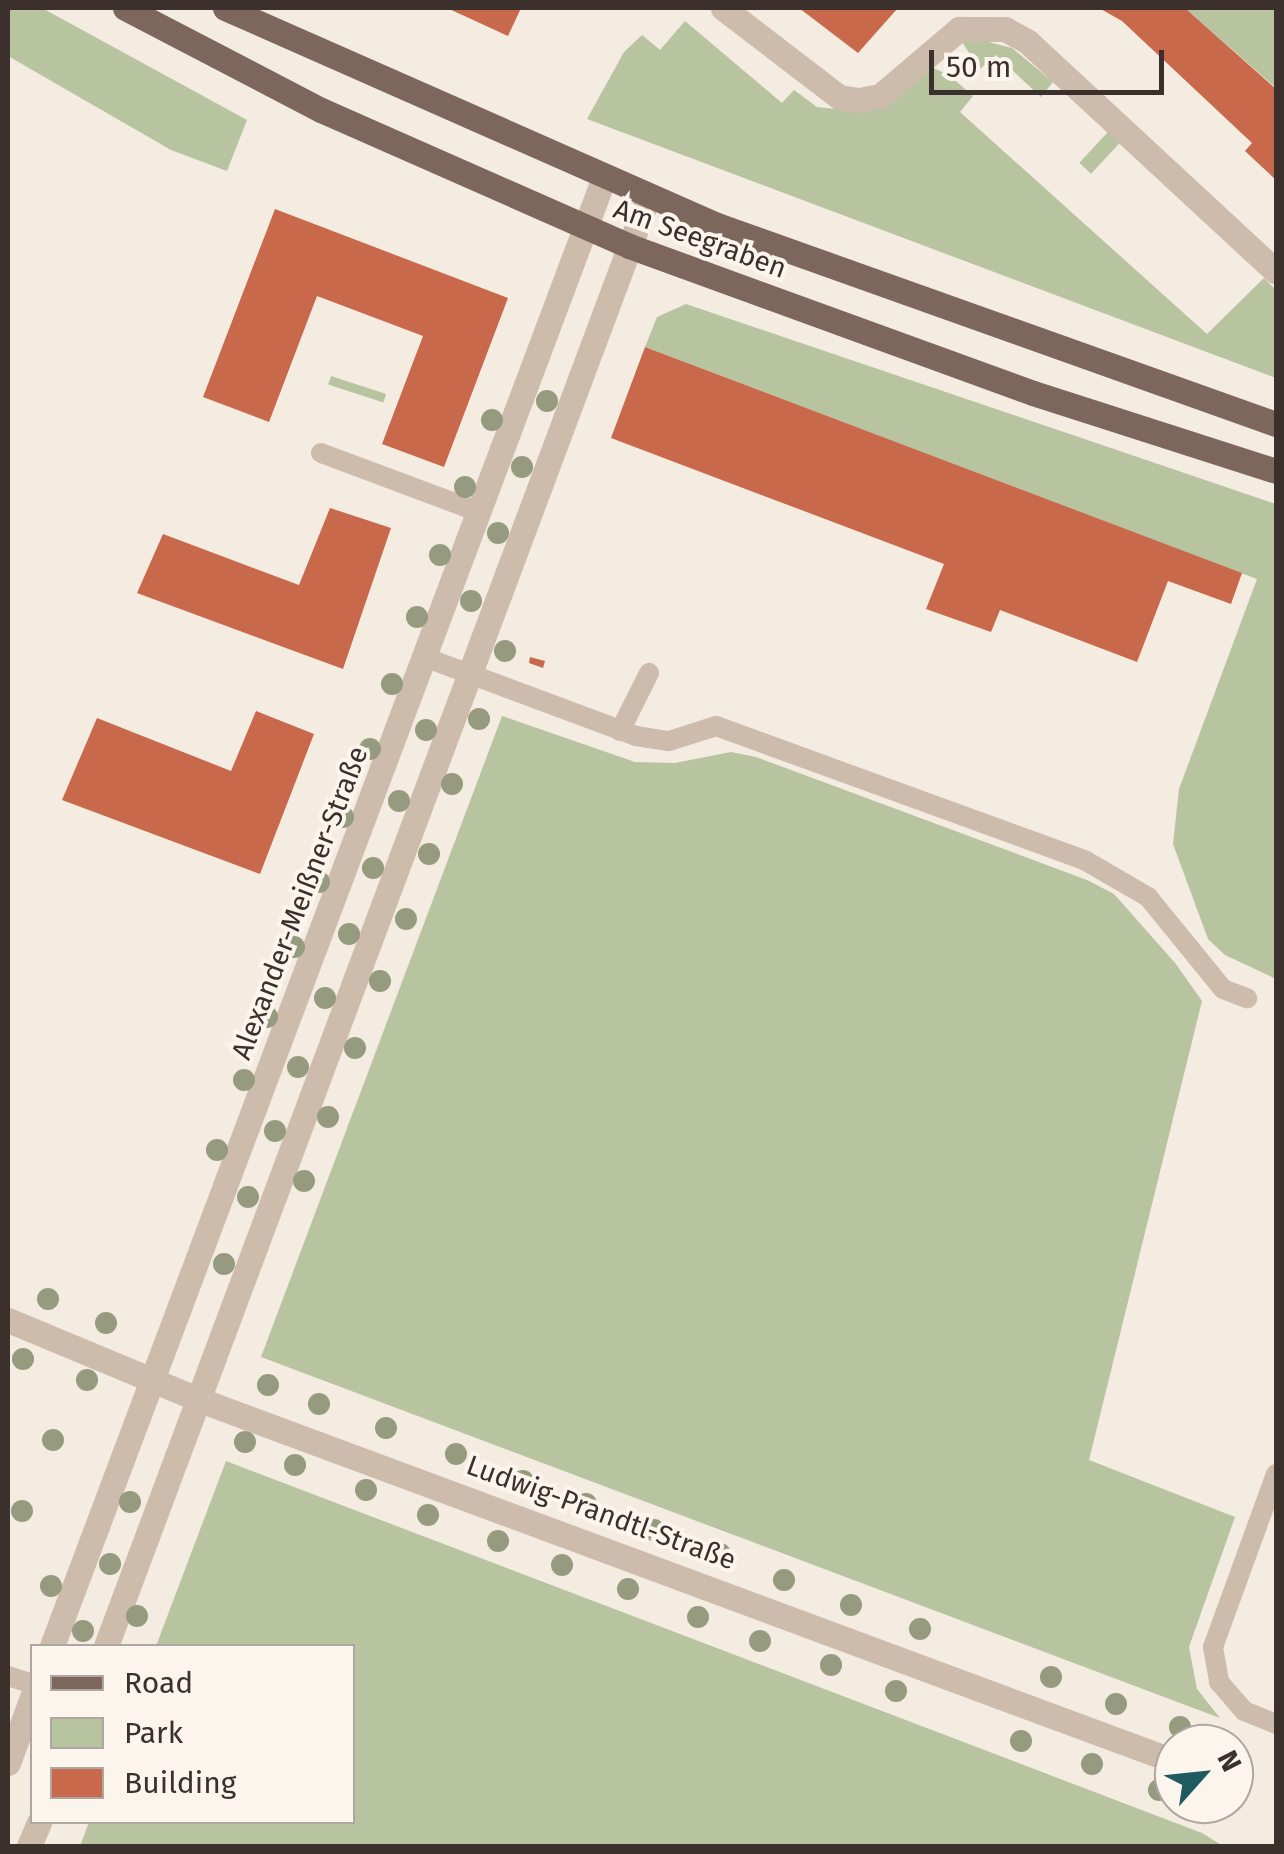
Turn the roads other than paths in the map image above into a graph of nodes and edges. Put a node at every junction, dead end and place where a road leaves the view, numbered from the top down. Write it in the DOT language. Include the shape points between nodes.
graph roads {
  1 [pos="125,8"];
  2 [pos="225,8"];
  3 [pos="724,8"];
  4 [pos="603,180"];
  5 [pos="648,197"];
  6 [pos="586,228"];
  7 [pos="630,246"];
  8 [pos="1276,272"];
  9 [pos="1276,424"];
  10 [pos="321,453"];
  11 [pos="1276,471"];
  12 [pos="479,512"];
  13 [pos="424,658"];
  14 [pos="649,672"];
  15 [pos="469,676"];
  16 [pos="620,731"];
  17 [pos="1247,998"];
  18 [pos="8,1320"];
  19 [pos="153,1381"];
  20 [pos="200,1400"];
  21 [pos="1276,1474"];
  22 [pos="53,1644"];
  23 [pos="107,1644"];
  24 [pos="30,1702"];
  25 [pos="1276,1724"];
  26 [pos="1154,1754"];
  27 [pos="8,1763"];
  1 -- 6 [label="main road, Am Seegraben" via="321,110"];
  2 -- 4 [label="main road, Am Seegraben"];
  3 -- 8 [label="street" via="839,97 859,100 880,96 959,30 1004,29 1028,42"];
  4 -- 5 [label="main road, Am Seegraben"];
  4 -- 6 [label="street, Alexander-Meißner-Straße"];
  5 -- 7 [label="street"];
  5 -- 9 [label="main road, Am Seegraben"];
  6 -- 7 [label="main road, Am Seegraben"];
  6 -- 12 [label="street, Alexander-Meißner-Straße"];
  7 -- 11 [label="main road, Am Seegraben" via="1033,392"];
  7 -- 15 [label="street"];
  10 -- 12 [label="lane"];
  12 -- 13 [label="street, Alexander-Meißner-Straße"];
  13 -- 15 [label="lane"];
  13 -- 19 [label="street, Alexander-Meißner-Straße"];
  14 -- 16 [label="lane"];
  15 -- 16 [label="lane"];
  15 -- 20 [label="street"];
  16 -- 17 [label="lane" via="669,740 716,726 1086,861 1148,897 1223,989"];
  18 -- 19 [label="street, Ludwig-Prandtl-Straße"];
  19 -- 20 [label="street, Ludwig-Prandtl-Straße"];
  19 -- 22 [label="street, Alexander-Meißner-Straße"];
  20 -- 23 [label="street"];
  20 -- 26 [label="street, Ludwig-Prandtl-Straße"];
  21 -- 25 [label="lane" via="1212,1647 1219,1682 1244,1711"];
  24 -- 27 [label="street"];
}
